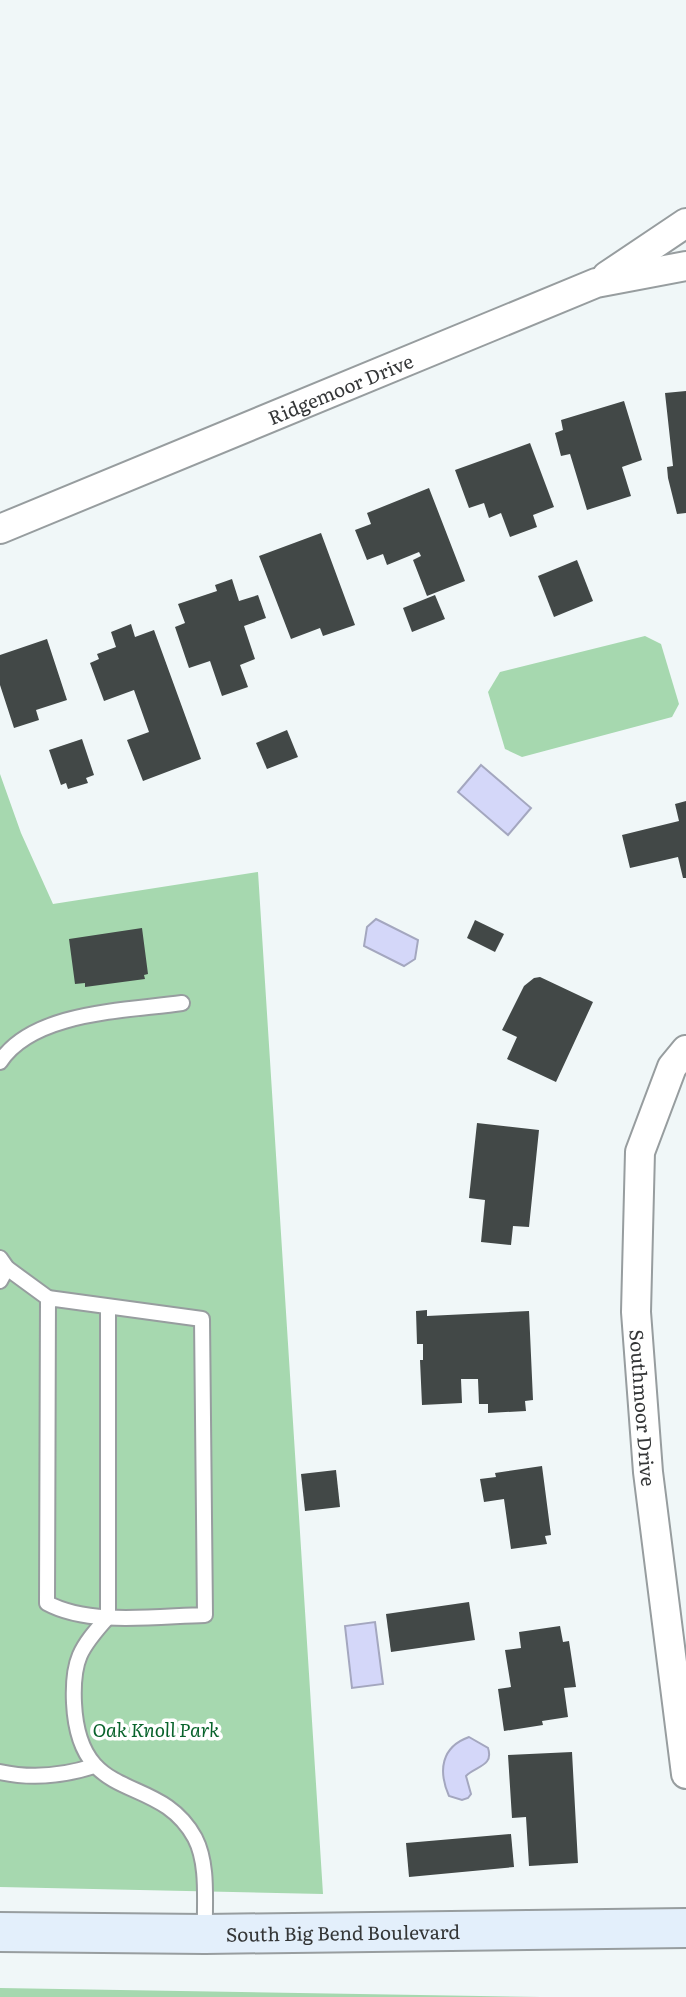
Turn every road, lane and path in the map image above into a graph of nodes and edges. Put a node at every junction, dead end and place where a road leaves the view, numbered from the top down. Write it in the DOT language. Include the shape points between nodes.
graph roads {
  1 [pos="686,223"];
  2 [pos="686,266"];
  3 [pos="596,283"];
  4 [pos="0,529"];
  5 [pos="182,1003"];
  6 [pos="686,1050"];
  7 [pos="0,1062"];
  8 [pos="2,1269"];
  9 [pos="48,1297"];
  10 [pos="108,1307"];
  11 [pos="108,1617"];
  12 [pos="94,1766"];
  13 [pos="0,1772"];
  14 [pos="686,1774"];
  15 [pos="686,1928"];
  16 [pos="0,1932"];
  17 [pos="205,1934"];
  1 -- 3 [label="street"];
  2 -- 3 [label="street, Ridgemoor Drive"];
  3 -- 4 [label="street, Ridgemoor Drive"];
  5 -- 7 [label="lane" via="39,1028"];
  6 -- 14 [label="street, Southmoor Drive" via="672,1067 640,1152 636,1312 648,1472"];
  8 -- 9 [label="lane"];
  9 -- 10 [label="lane"];
  9 -- 11 [label="lane" via="47,1603 62,1612"];
  10 -- 11 [label="lane"];
  10 -- 11 [label="lane" via="202,1320 205,1615"];
  11 -- 12 [label="lane" via="84,1644 76,1663 76,1730"];
  12 -- 13 [label="lane" via="48,1776"];
  12 -- 17 [label="lane" via="118,1783 159,1801 188,1828 201,1855"];
  15 -- 17 [label="main road, South Big Bend Boulevard"];
  16 -- 17 [label="main road, South Big Bend Boulevard"];
}
